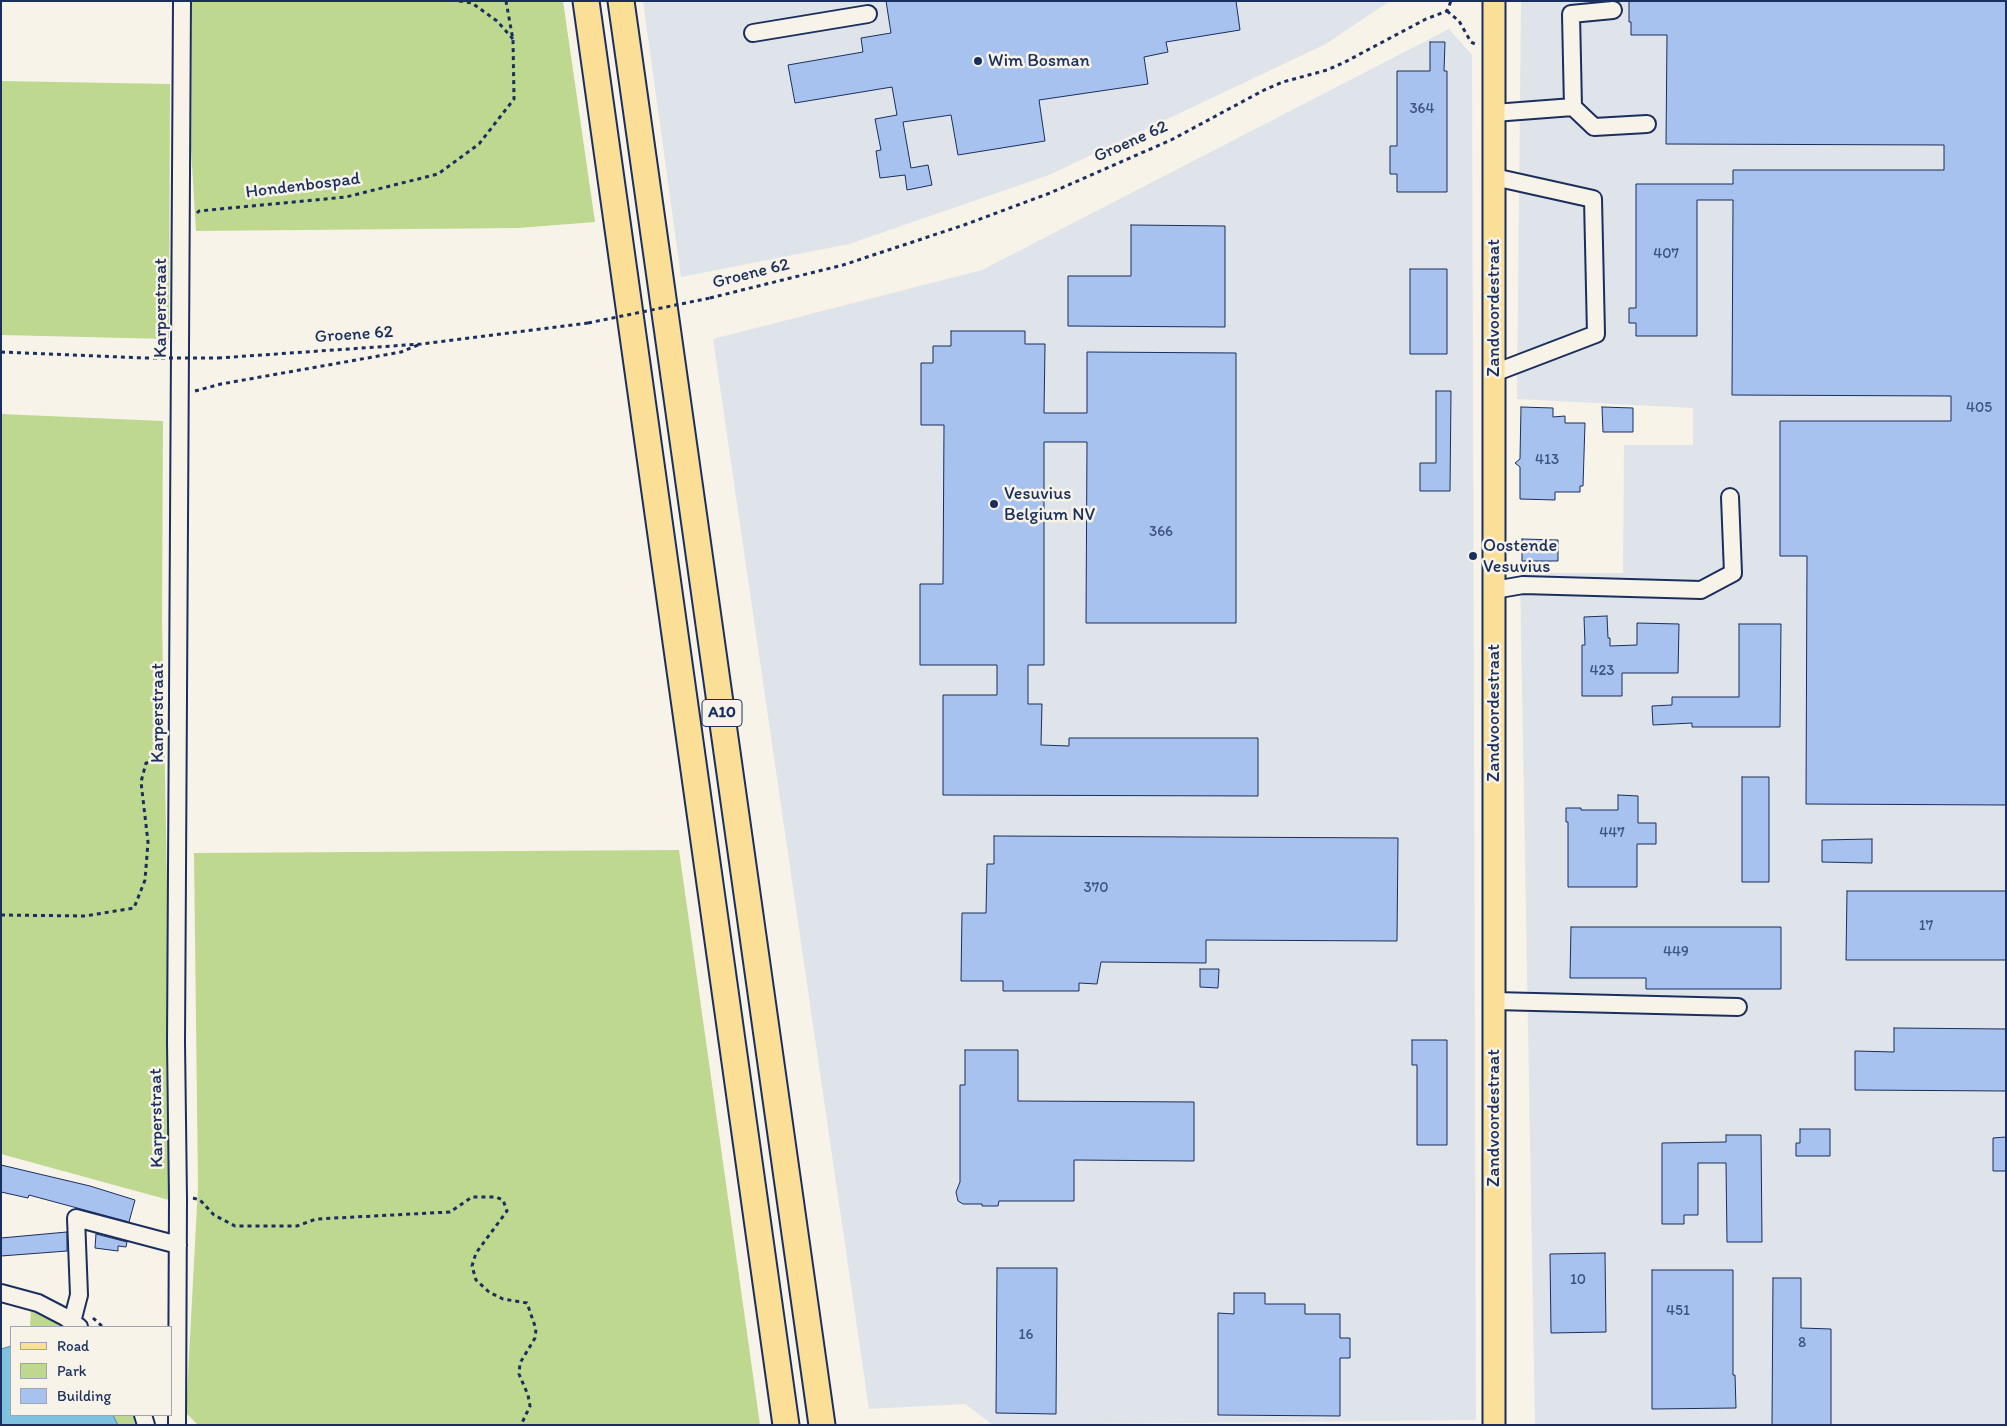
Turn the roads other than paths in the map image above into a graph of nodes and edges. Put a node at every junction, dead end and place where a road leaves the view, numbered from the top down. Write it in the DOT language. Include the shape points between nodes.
graph roads {
  1 [pos="182,1"];
  2 [pos="586,1"];
  3 [pos="622,1"];
  4 [pos="1494,1"];
  5 [pos="1612,10"];
  6 [pos="868,14"];
  7 [pos="753,33"];
  8 [pos="1572,107"];
  9 [pos="1494,113"];
  10 [pos="1647,124"];
  11 [pos="1494,177"];
  12 [pos="1494,373"];
  13 [pos="1730,497"];
  14 [pos="1494,590"];
  15 [pos="1494,1001"];
  16 [pos="1738,1007"];
  17 [pos="178,1244"];
  18 [pos="1,1292"];
  19 [pos="75,1324"];
  20 [pos="177,1425"];
  21 [pos="786,1425"];
  22 [pos="822,1425"];
  23 [pos="1494,1425"];
  1 -- 17 [label="street, Karperstraat" via="176,1042"];
  2 -- 21 [label="highway, A10"];
  3 -- 22 [label="highway, A10"];
  4 -- 9 [label="main road, Zandvoordestraat"];
  5 -- 8 [label="street" via="1571,14"];
  6 -- 7 [label="street"];
  8 -- 9 [label="street"];
  8 -- 10 [label="street" via="1594,127"];
  9 -- 11 [label="main road, Zandvoordestraat"];
  11 -- 12 [label="main road, Zandvoordestraat"];
  11 -- 12 [label="street" via="1593,199 1596,334"];
  12 -- 14 [label="main road, Zandvoordestraat"];
  13 -- 14 [label="street" via="1733,573 1701,590 1524,585"];
  14 -- 15 [label="main road, Zandvoordestraat"];
  15 -- 16 [label="street"];
  15 -- 23 [label="main road, Zandvoordestraat"];
  17 -- 19 [label="street" via="76,1218 79,1295"];
  17 -- 20 [label="street, Karperstraat"];
  18 -- 19 [label="street" via="38,1303"];
}
